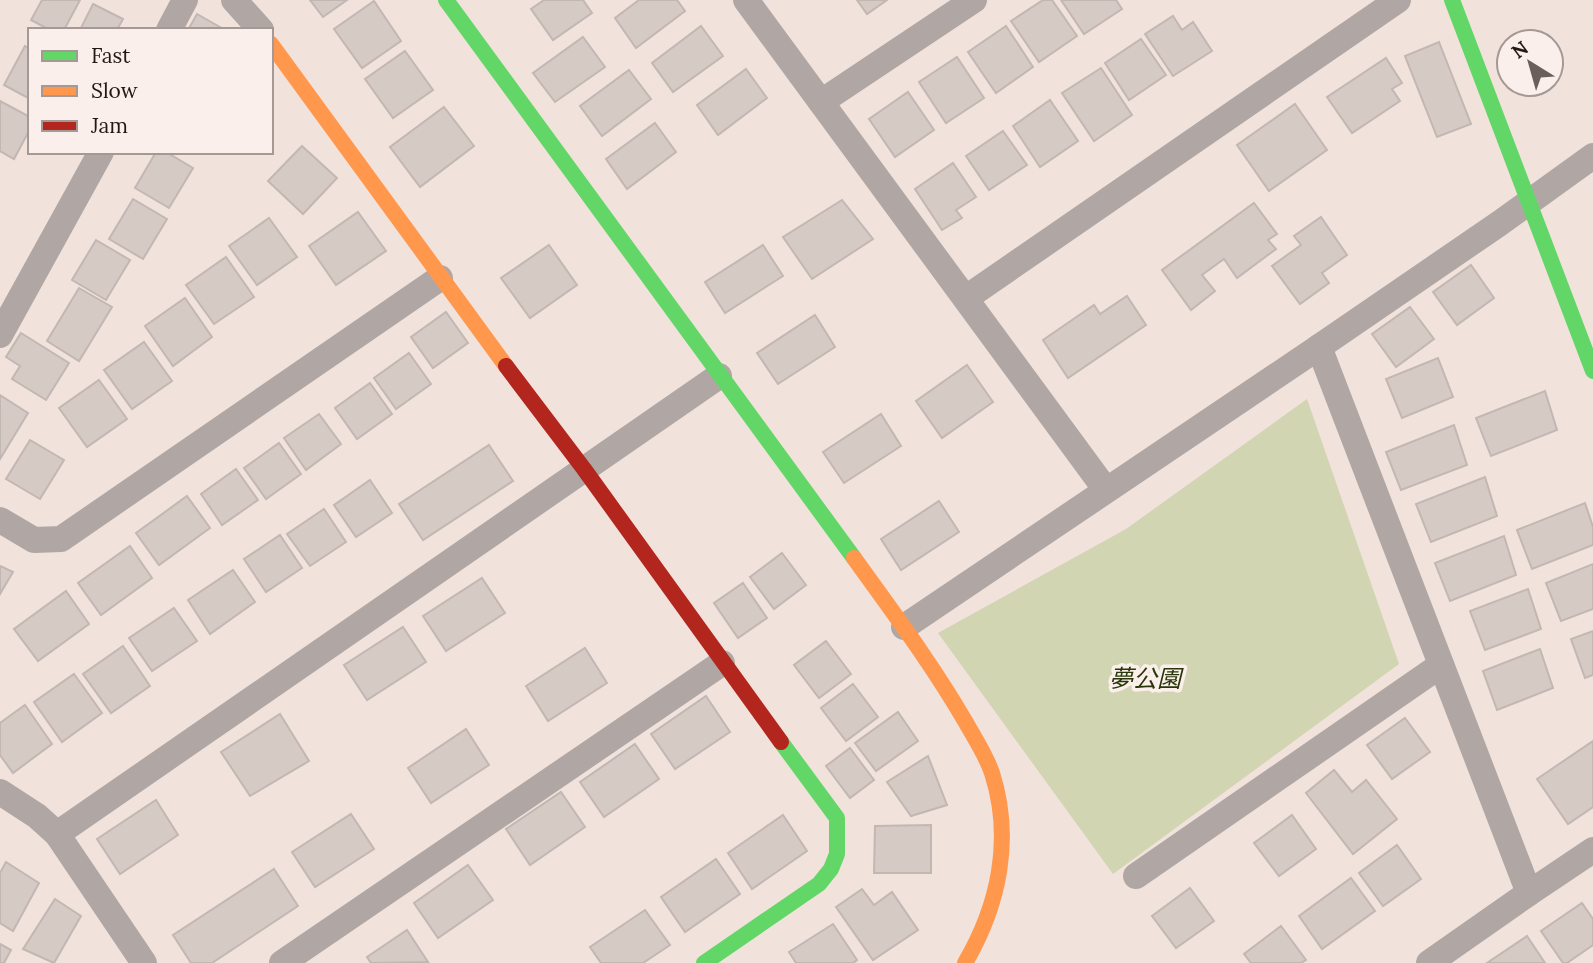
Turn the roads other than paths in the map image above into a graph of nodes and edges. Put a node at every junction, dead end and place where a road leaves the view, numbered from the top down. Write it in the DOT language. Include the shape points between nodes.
graph roads {
  1 [pos="185,0"];
  2 [pos="234,0"];
  3 [pos="446,0"];
  4 [pos="746,0"];
  5 [pos="974,0"];
  6 [pos="1398,0"];
  7 [pos="1452,0"];
  8 [pos="170,28"];
  9 [pos="259,28"];
  10 [pos="273,47"];
  11 [pos="821,102"];
  12 [pos="100,154"];
  13 [pos="1593,156"];
  14 [pos="1530,201"];
  15 [pos="440,278"];
  16 [pos="967,298"];
  17 [pos="0,335"];
  18 [pos="1319,347"];
  19 [pos="1593,371"];
  20 [pos="719,376"];
  21 [pos="584,469"];
  22 [pos="1107,490"];
  23 [pos="0,520"];
  24 [pos="904,627"];
  25 [pos="722,663"];
  26 [pos="1441,665"];
  27 [pos="0,792"];
  28 [pos="57,834"];
  29 [pos="1593,850"];
  30 [pos="1136,876"];
  31 [pos="1529,893"];
  32 [pos="144,963"];
  33 [pos="282,963"];
  34 [pos="704,963"];
  35 [pos="965,963"];
  36 [pos="1429,963"];
  1 -- 8 [label="street"];
  2 -- 9 [label="street"];
  3 -- 20 [label="street"];
  4 -- 11 [label="street"];
  5 -- 11 [label="street"];
  6 -- 16 [label="street"];
  7 -- 14 [label="street"];
  10 -- 15 [label="street"];
  11 -- 16 [label="street"];
  12 -- 17 [label="street"];
  13 -- 14 [label="street"];
  14 -- 18 [label="street"];
  14 -- 19 [label="street"];
  15 -- 21 [label="street"];
  15 -- 23 [label="street" via="61,538 34,540"];
  16 -- 22 [label="street"];
  18 -- 22 [label="street"];
  18 -- 26 [label="street"];
  20 -- 21 [label="street"];
  20 -- 24 [label="street"];
  21 -- 25 [label="street"];
  21 -- 28 [label="street"];
  22 -- 24 [label="street"];
  24 -- 35 [label="street" via="967,722 992,773 1000,815 998,888 987,924"];
  25 -- 33 [label="street"];
  25 -- 34 [label="street" via="837,818 838,838 831,869 819,884"];
  26 -- 30 [label="street"];
  26 -- 31 [label="street"];
  27 -- 28 [label="street"];
  28 -- 32 [label="street"];
  29 -- 31 [label="street"];
  31 -- 36 [label="street"];
}
